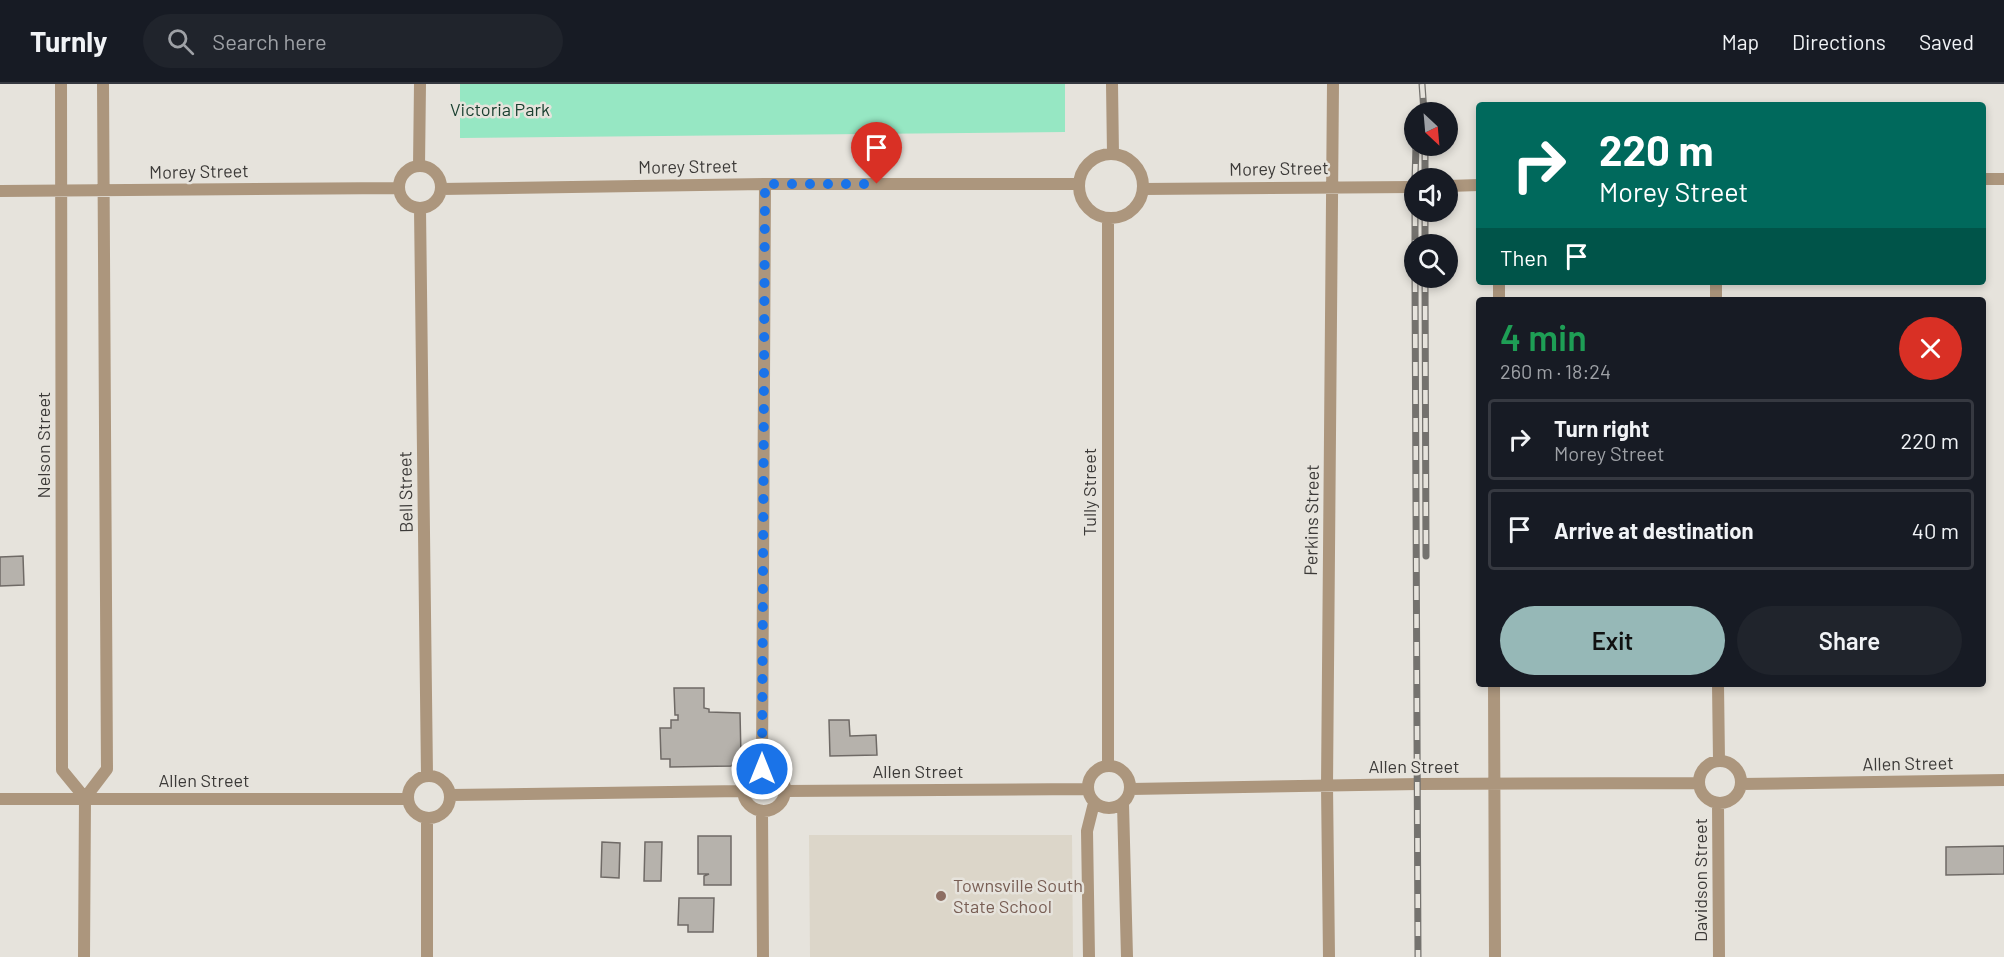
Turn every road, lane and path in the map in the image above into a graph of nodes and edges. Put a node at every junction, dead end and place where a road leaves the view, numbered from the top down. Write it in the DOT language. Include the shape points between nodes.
graph roads {
  1 [pos="61,84"];
  2 [pos="103,84"];
  3 [pos="420,84"];
  4 [pos="1112,84"];
  5 [pos="1333,84"];
  6 [pos="1113,154"];
  7 [pos="420,166"];
  8 [pos="1986,179"];
  9 [pos="2004,179"];
  10 [pos="765,184"];
  11 [pos="1078,184"];
  12 [pos="1476,185"];
  13 [pos="1334,186"];
  14 [pos="1458,186"];
  15 [pos="1404,187"];
  16 [pos="398,188"];
  17 [pos="441,189"];
  18 [pos="1143,189"];
  19 [pos="0,191"];
  20 [pos="61,191"];
  21 [pos="103,191"];
  22 [pos="420,209"];
  23 [pos="1108,219"];
  24 [pos="1494,687"];
  25 [pos="1718,687"];
  26 [pos="1719,761"];
  27 [pos="1108,766"];
  28 [pos="762,769"];
  29 [pos="427,775"];
  30 [pos="2004,780"];
  31 [pos="1698,783"];
  32 [pos="1493,784"];
  33 [pos="1741,784"];
  34 [pos="1327,786"];
  35 [pos="1088,789"];
  36 [pos="1131,789"];
  37 [pos="742,791"];
  38 [pos="785,791"];
  39 [pos="450,795"];
  40 [pos="85,798"];
  41 [pos="0,799"];
  42 [pos="407,799"];
  43 [pos="1094,803"];
  44 [pos="1123,804"];
  45 [pos="1719,804"];
  46 [pos="762,811"];
  47 [pos="427,818"];
  48 [pos="84,957"];
  49 [pos="428,957"];
  50 [pos="763,957"];
  51 [pos="1089,957"];
  52 [pos="1127,957"];
  53 [pos="1329,957"];
  54 [pos="1495,957"];
  55 [pos="1719,957"];
  1 -- 20 [label="street, Nelson Street"];
  2 -- 21 [label="street"];
  3 -- 7 [label="street"];
  4 -- 6 [label="street"];
  5 -- 13 [label="street, Perkins Street"];
  6 -- 11 [label="street" via="1093,159 1080,174"];
  6 -- 18 [label="street" via="1138,169"];
  7 -- 16 [label="street" via="404,173"];
  7 -- 17 [label="street" via="436,173"];
  8 -- 9 [label="street"];
  10 -- 11 [label="street, Morey Street"];
  10 -- 17 [label="street, Morey Street"];
  10 -- 28 [label="street"];
  11 -- 23 [label="street" via="1079,194 1090,211"];
  12 -- 14 [label="street"];
  13 -- 15 [label="street, Morey Street"];
  13 -- 18 [label="street, Morey Street"];
  13 -- 34 [label="street, Perkins Street"];
  16 -- 21 [label="street, Morey Street"];
  16 -- 22 [label="street" via="405,203"];
  17 -- 22 [label="street" via="435,203"];
  18 -- 23 [label="street" via="1135,207 1118,218"];
  19 -- 20 [label="street, Morey Street"];
  20 -- 21 [label="street, Morey Street"];
  20 -- 40 [label="street, Nelson Street" via="62,770"];
  21 -- 40 [label="street" via="107,769"];
  22 -- 29 [label="street, Bell Street"];
  23 -- 27 [label="street, Tully Street"];
  24 -- 32 [label="street"];
  25 -- 26 [label="street"];
  26 -- 31 [label="street" via="1703,769"];
  26 -- 33 [label="street" via="1735,767"];
  27 -- 35 [label="street" via="1090,778"];
  27 -- 36 [label="street" via="1125,772"];
  28 -- 37 [label="street" via="747,777"];
  28 -- 38 [label="street" via="779,775"];
  29 -- 39 [label="street" via="444,782"];
  29 -- 42 [label="street" via="412,783"];
  30 -- 33 [label="street, Allen Street"];
  31 -- 32 [label="street, Allen Street"];
  31 -- 45 [label="street" via="1704,797"];
  32 -- 34 [label="street, Allen Street"];
  32 -- 54 [label="street"];
  33 -- 45 [label="street" via="1733,799"];
  34 -- 36 [label="street, Allen Street"];
  34 -- 53 [label="street, Perkins Street"];
  35 -- 38 [label="street, Allen Street"];
  35 -- 43 [label="street"];
  36 -- 44 [label="street"];
  37 -- 39 [label="street"];
  37 -- 46 [label="street" via="748,805"];
  38 -- 46 [label="street" via="777,806"];
  39 -- 47 [label="street" via="442,813"];
  40 -- 41 [label="street, Allen Street"];
  40 -- 42 [label="street, Allen Street"];
  40 -- 48 [label="street"];
  42 -- 47 [label="street" via="413,811"];
  43 -- 44 [label="street" via="1108,809"];
  43 -- 51 [label="street" via="1087,831"];
  44 -- 52 [label="street"];
  45 -- 55 [label="street, Davidson Street"];
  46 -- 50 [label="street"];
  47 -- 49 [label="street"];
}
